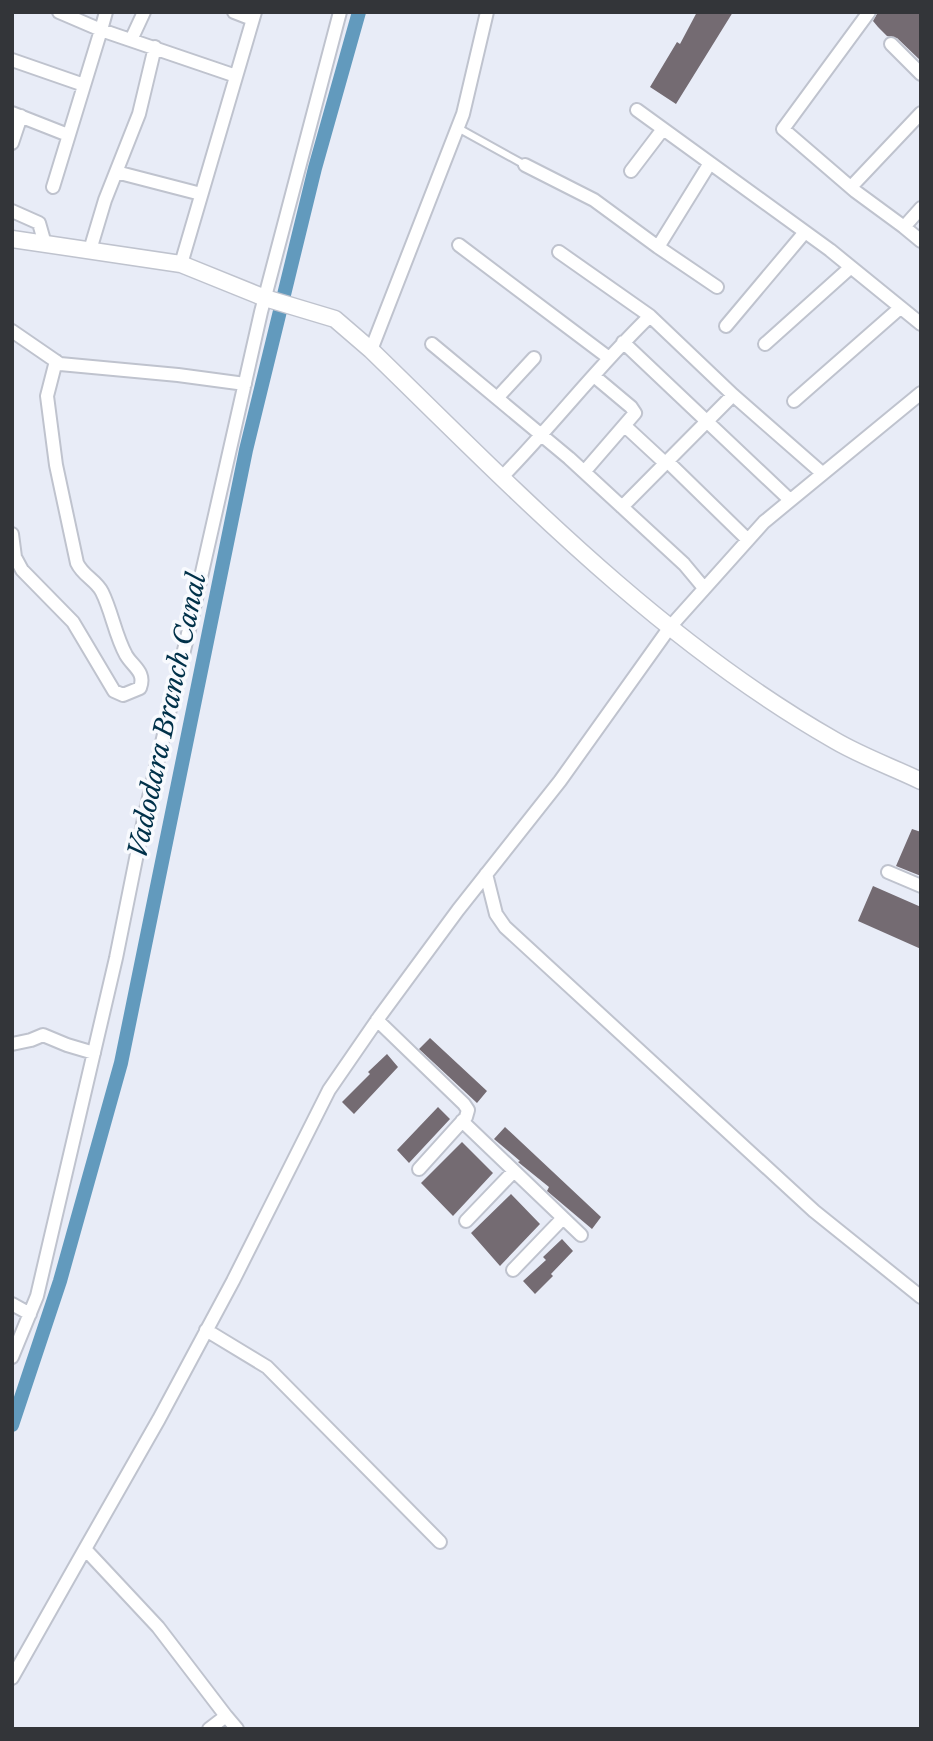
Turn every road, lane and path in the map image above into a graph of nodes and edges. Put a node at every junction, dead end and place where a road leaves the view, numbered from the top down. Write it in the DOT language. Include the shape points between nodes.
graph roads {
  1 [pos="59,12"];
  2 [pos="106,12"];
  3 [pos="144,12"];
  4 [pos="234,12"];
  5 [pos="340,12"];
  6 [pos="488,12"];
  7 [pos="869,12"];
  8 [pos="253,16"];
  9 [pos="100,30"];
  10 [pos="131,40"];
  11 [pos="891,44"];
  12 [pos="155,47"];
  13 [pos="12,60"];
  14 [pos="921,74"];
  15 [pos="236,76"];
  16 [pos="84,85"];
  17 [pos="637,110"];
  18 [pos="921,113"];
  19 [pos="17,115"];
  20 [pos="458,128"];
  21 [pos="663,129"];
  22 [pos="68,135"];
  23 [pos="12,143"];
  24 [pos="710,163"];
  25 [pos="525,165"];
  26 [pos="631,171"];
  27 [pos="116,172"];
  28 [pos="52,187"];
  29 [pos="851,187"];
  30 [pos="201,194"];
  31 [pos="921,208"];
  32 [pos="12,211"];
  33 [pos="904,227"];
  34 [pos="805,232"];
  35 [pos="12,239"];
  36 [pos="921,241"];
  37 [pos="44,244"];
  38 [pos="460,245"];
  39 [pos="658,247"];
  40 [pos="90,250"];
  41 [pos="559,252"];
  42 [pos="181,264"];
  43 [pos="851,267"];
  44 [pos="716,287"];
  45 [pos="268,299"];
  46 [pos="900,308"];
  47 [pos="650,316"];
  48 [pos="921,324"];
  49 [pos="726,326"];
  50 [pos="12,331"];
  51 [pos="623,342"];
  52 [pos="432,344"];
  53 [pos="765,344"];
  54 [pos="371,350"];
  55 [pos="534,358"];
  56 [pos="610,358"];
  57 [pos="56,361"];
  58 [pos="594,376"];
  59 [pos="245,384"];
  60 [pos="921,393"];
  61 [pos="733,395"];
  62 [pos="498,397"];
  63 [pos="794,401"];
  64 [pos="706,422"];
  65 [pos="625,426"];
  66 [pos="542,435"];
  67 [pos="666,462"];
  68 [pos="584,472"];
  69 [pos="822,473"];
  70 [pos="502,477"];
  71 [pos="790,500"];
  72 [pos="622,507"];
  73 [pos="12,534"];
  74 [pos="748,540"];
  75 [pos="704,589"];
  76 [pos="670,627"];
  77 [pos="921,781"];
  78 [pos="888,872"];
  79 [pos="486,874"];
  80 [pos="921,886"];
  81 [pos="377,1020"];
  82 [pos="12,1044"];
  83 [pos="94,1053"];
  84 [pos="462,1121"];
  85 [pos="419,1169"];
  86 [pos="514,1171"];
  87 [pos="563,1218"];
  88 [pos="466,1221"];
  89 [pos="580,1235"];
  90 [pos="513,1270"];
  91 [pos="921,1297"];
  92 [pos="12,1304"];
  93 [pos="30,1314"];
  94 [pos="206,1331"];
  95 [pos="12,1357"];
  96 [pos="440,1542"];
  97 [pos="85,1549"];
  98 [pos="12,1678"];
  99 [pos="226,1716"];
  100 [pos="209,1729"];
  101 [pos="237,1729"];
  1 -- 9 [label="street"];
  2 -- 9 [label="street"];
  3 -- 10 [label="street"];
  4 -- 8 [label="street"];
  5 -- 45 [label="street"];
  6 -- 20 [label="street"];
  7 -- 29 [label="street" via="783,129"];
  8 -- 15 [label="street"];
  9 -- 10 [label="street"];
  9 -- 16 [label="street"];
  10 -- 12 [label="street"];
  11 -- 14 [label="street"];
  12 -- 15 [label="street"];
  12 -- 27 [label="street" via="139,114"];
  13 -- 16 [label="street"];
  15 -- 30 [label="street"];
  16 -- 22 [label="street"];
  17 -- 21 [label="street"];
  18 -- 29 [label="street"];
  19 -- 22 [label="street"];
  19 -- 23 [label="street"];
  20 -- 25 [label="lane"];
  20 -- 54 [label="street"];
  21 -- 24 [label="street"];
  21 -- 26 [label="street"];
  22 -- 28 [label="street"];
  24 -- 34 [label="street"];
  24 -- 39 [label="street"];
  25 -- 39 [label="street" via="594,200"];
  27 -- 30 [label="street"];
  27 -- 40 [label="street"];
  29 -- 33 [label="street"];
  30 -- 42 [label="street"];
  31 -- 33 [label="street"];
  32 -- 37 [label="street" via="39,223"];
  33 -- 36 [label="street"];
  34 -- 43 [label="street"];
  34 -- 49 [label="street"];
  35 -- 37 [label="street"];
  37 -- 40 [label="street"];
  38 -- 56 [label="street"];
  39 -- 44 [label="street"];
  40 -- 42 [label="street"];
  41 -- 47 [label="street"];
  42 -- 45 [label="street"];
  43 -- 46 [label="street"];
  43 -- 53 [label="street"];
  45 -- 54 [label="street" via="335,319"];
  45 -- 59 [label="street"];
  46 -- 48 [label="street"];
  46 -- 63 [label="street"];
  47 -- 51 [label="street"];
  47 -- 61 [label="street"];
  50 -- 57 [label="street"];
  51 -- 56 [label="street"];
  51 -- 64 [label="street"];
  52 -- 62 [label="street"];
  54 -- 70 [label="street"];
  55 -- 62 [label="street"];
  56 -- 58 [label="street"];
  57 -- 59 [label="street"];
  57 -- 73 [label="street" via="47,396 77,563 102,591 127,655 140,670 140,688 123,695 114,691 73,622 22,570"];
  58 -- 65 [label="street" via="633,409 633,418"];
  58 -- 66 [label="street"];
  59 -- 83 [label="street"];
  60 -- 69 [label="street"];
  61 -- 64 [label="street"];
  61 -- 69 [label="street"];
  62 -- 66 [label="street"];
  64 -- 67 [label="street"];
  64 -- 71 [label="street"];
  65 -- 67 [label="street"];
  65 -- 68 [label="street"];
  66 -- 68 [label="street"];
  66 -- 70 [label="street"];
  67 -- 72 [label="street"];
  67 -- 74 [label="street"];
  68 -- 72 [label="street"];
  69 -- 71 [label="street"];
  70 -- 76 [label="street" via="617,585"];
  71 -- 74 [label="street"];
  72 -- 75 [label="street" via="684,564"];
  74 -- 75 [label="street"];
  75 -- 76 [label="street"];
  76 -- 77 [label="street" via="719,666 835,741"];
  76 -- 79 [label="street" via="560,781"];
  78 -- 80 [label="street"];
  79 -- 81 [label="street"];
  79 -- 91 [label="street" via="496,914 505,927 814,1211"];
  81 -- 84 [label="street" via="464,1104 468,1110"];
  81 -- 94 [label="street" via="329,1090"];
  82 -- 83 [label="street" via="45,1035"];
  83 -- 93 [label="street"];
  84 -- 85 [label="street"];
  84 -- 86 [label="street"];
  86 -- 87 [label="street"];
  86 -- 88 [label="street"];
  87 -- 89 [label="street"];
  87 -- 90 [label="street"];
  92 -- 93 [label="street"];
  93 -- 95 [label="street"];
  94 -- 96 [label="street" via="267,1367"];
  94 -- 97 [label="street"];
  97 -- 98 [label="street"];
  97 -- 99 [label="street" via="158,1627"];
  99 -- 100 [label="street"];
  99 -- 101 [label="street"];
}
